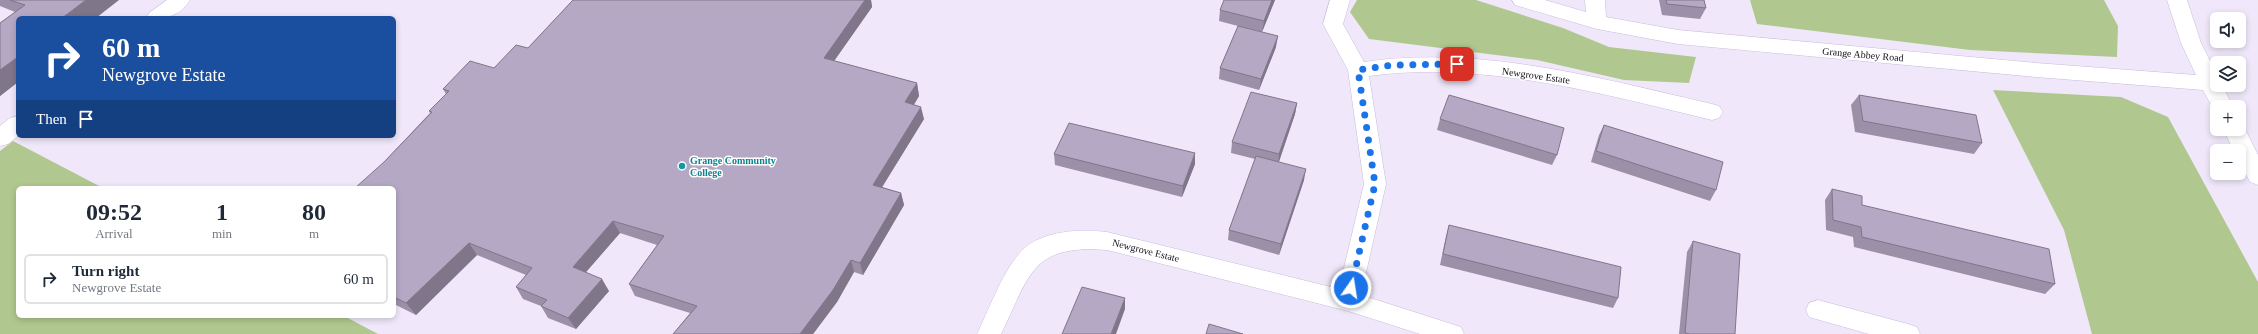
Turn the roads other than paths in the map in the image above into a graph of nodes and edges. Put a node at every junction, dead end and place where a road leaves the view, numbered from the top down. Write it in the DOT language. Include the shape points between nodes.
graph roads {
  1 [pos="180,0"];
  2 [pos="1340,0"];
  3 [pos="1522,0"];
  4 [pos="1595,0"];
  5 [pos="2177,0"];
  6 [pos="159,16"];
  7 [pos="1597,22"];
  8 [pos="1358,70"];
  9 [pos="2209,82"];
  10 [pos="2218,100"];
  11 [pos="1712,112"];
  12 [pos="16,126"];
  13 [pos="2238,136"];
  14 [pos="0,138"];
  15 [pos="2258,176"];
  16 [pos="1348,301"];
  17 [pos="1818,310"];
  18 [pos="989,334"];
  19 [pos="1452,334"];
  20 [pos="1908,334"];
  1 -- 6 [label="street"];
  2 -- 8 [label="street" via="1333,24"];
  3 -- 7 [label="street, Grange Abbey Road"];
  4 -- 7 [label="street"];
  5 -- 9 [label="street" via="2191,43"];
  7 -- 9 [label="street, Grange Abbey Road" via="1678,37 2036,70"];
  8 -- 11 [label="street, Newgrove Estate" via="1393,65 1457,64 1586,82"];
  8 -- 16 [label="street" via="1375,184"];
  9 -- 10 [label="street"];
  12 -- 14 [label="street"];
  13 -- 15 [label="street"];
  16 -- 18 [label="street, Newgrove Estate" via="1107,241 1078,238 1053,244 1026,261"];
  16 -- 19 [label="street, Newgrove Estate"];
  17 -- 20 [label="street"];
}
